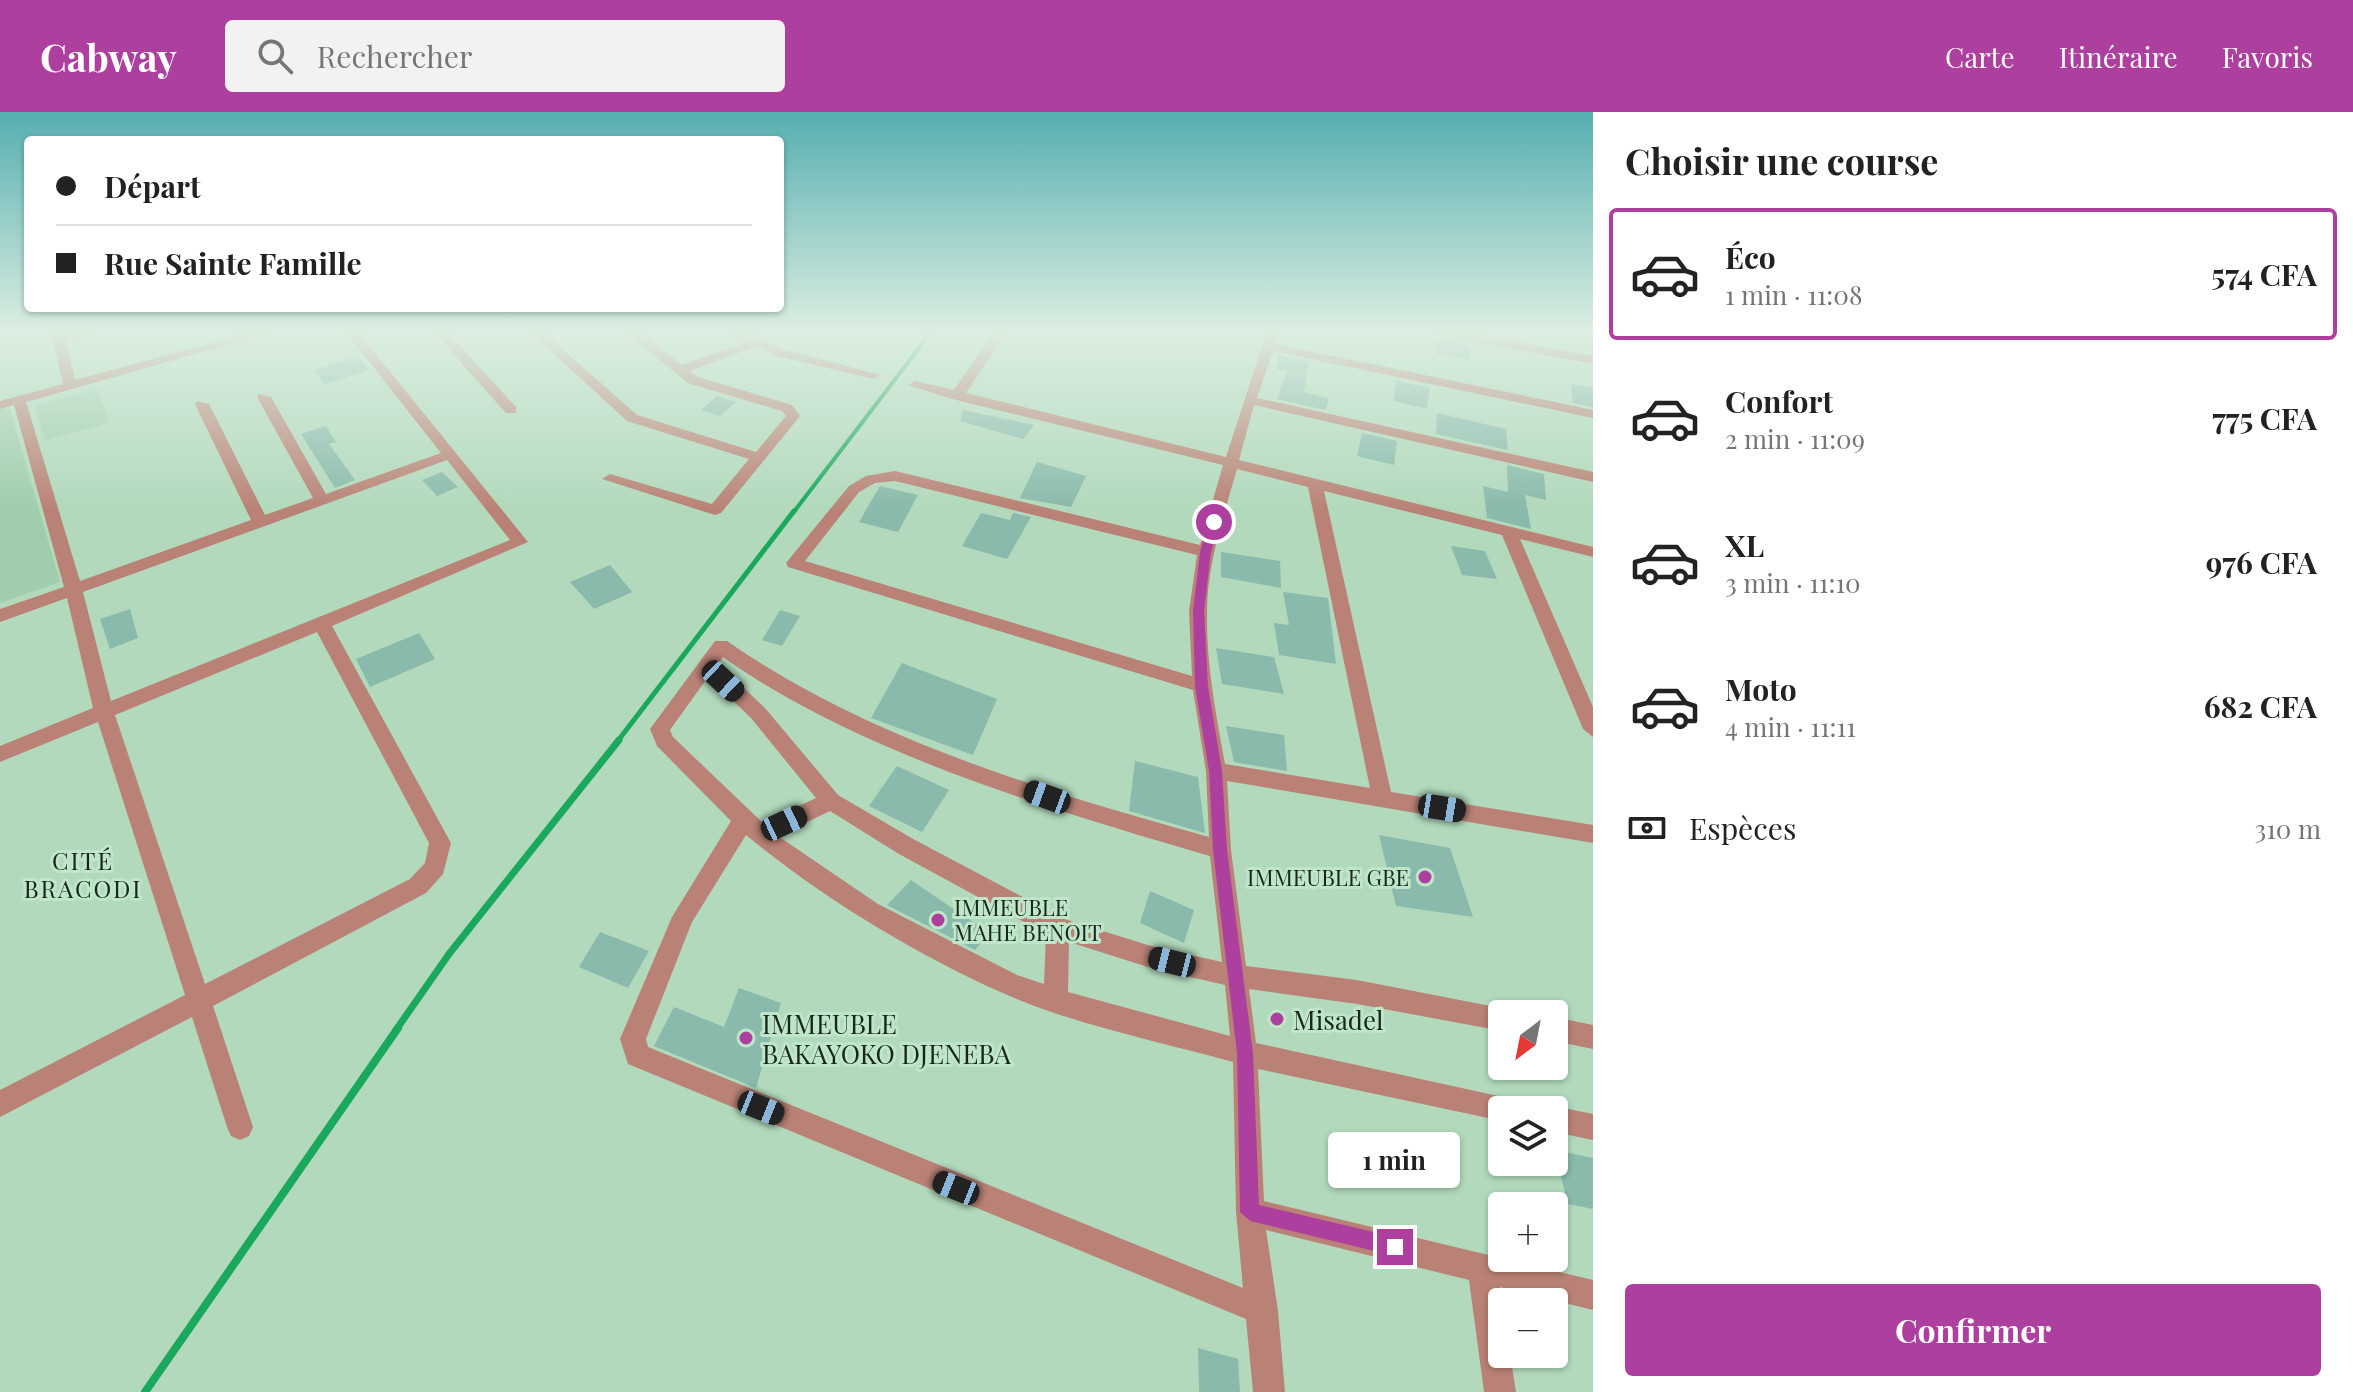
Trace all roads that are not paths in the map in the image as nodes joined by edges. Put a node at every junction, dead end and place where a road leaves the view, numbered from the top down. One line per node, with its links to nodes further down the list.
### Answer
1 (53, 391): 12 (street)
2 (400, 391): 18 (street)
3 (493, 391): 16 (street)
4 (602, 391): 19 (street)
5 (726, 391): 19 (street)
6 (937, 391): 10 (street)
7 (961, 391): 10 (street)
8 (1252, 391): 13 (street)
9 (1494, 391): 17 (street)
10 (957, 396): 20 (street)
11 (264, 397): 24 (street)
12 (19, 400): 15 (street); 29 (street)
13 (1249, 400): 20 (street); 21 (street)
14 (202, 404): 25 (street)
15 (0, 405)
16 (511, 410)
17 (1593, 414)
18 (451, 454): 24 (street); 31 (street)
19 (758, 457): 22 (street)
20 (1231, 463): 23 (street); 27 (street)
21 (1593, 477)
22 (610, 479)
23 (1315, 483): 26 (street); 38 (street)
24 (322, 500): 25 (street)
25 (261, 524): 29 (street)
26 (1509, 532): 28 (street); 35 (street)
27 (1206, 552): 33 (street); 33 (street)
28 (1593, 552)
29 (74, 590): 30 (street); 34 (street)
30 (0, 616)
31 (322, 624): 34 (street); 46 (street)
32 (706, 664): 39 (street); 40 (street); 42 (street)
33 (1202, 686): 37 (street)
34 (104, 712): 36 (street); 46 (street)
35 (1593, 729)
36 (0, 754)
37 (1216, 771): 38 (street); 42 (street)
38 (1382, 798): 41 (street)
39 (831, 801): 40 (street); 43 (street)
40 (752, 827): 45 (street); 59 (street)
41 (1593, 834)
42 (1220, 850): 44 (street)
43 (1058, 928): 44 (street); 45 (street)
44 (1236, 976): 47 (street); 50 (street)
45 (1056, 1000): 50 (street)
46 (198, 1002): 51 (street); 54 (street)
47 (1488, 1016)
48 (1568, 1032): 49 (street)
49 (1593, 1037)
50 (1245, 1053): 52 (street); 56 (street)
51 (0, 1104)
52 (1488, 1105)
53 (1568, 1122): 55 (street)
54 (240, 1127)
55 (1593, 1127)
56 (1250, 1212): 57 (street); 59 (street)
57 (1482, 1268): 58 (street); 61 (street)
58 (1593, 1295)
59 (1263, 1311): 60 (street)
60 (1269, 1392)
61 (1500, 1392)

